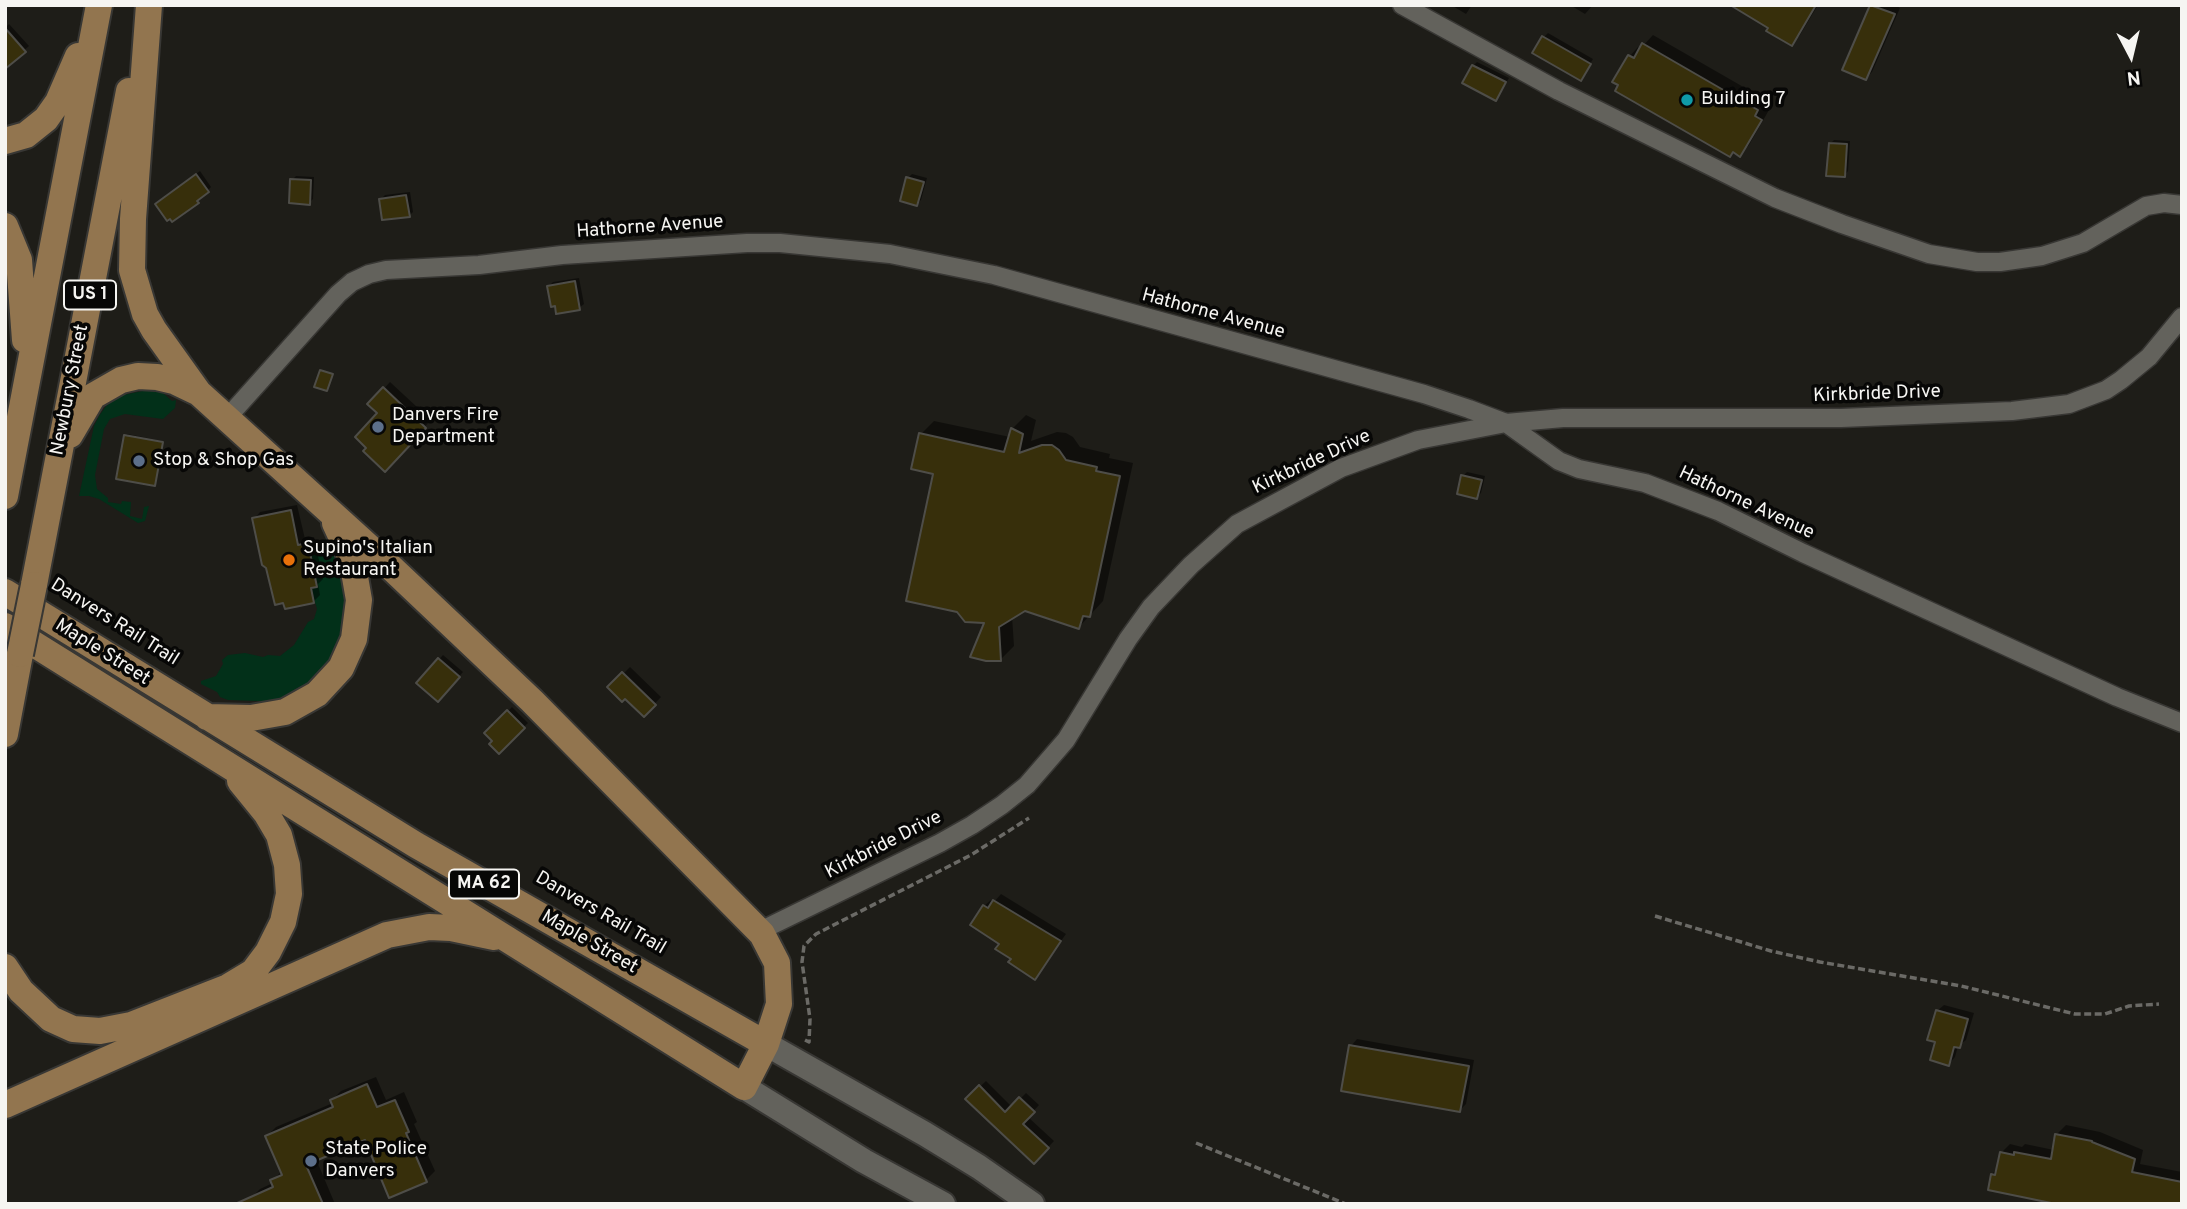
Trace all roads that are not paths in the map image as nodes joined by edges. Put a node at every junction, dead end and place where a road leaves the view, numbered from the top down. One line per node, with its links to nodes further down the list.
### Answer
1 (99, 5): 4 (main road); 8 (main road, US 1)
2 (147, 5): 9 (main road); 12 (main road, Newbury Street / US 1)
3 (1402, 5): 5 (street)
4 (5, 141)
5 (2182, 205)
6 (5, 226): 8 (main road)
7 (2182, 317): 11 (street, Kirkbride Drive)
8 (27, 387): 13 (main road, US 1)
9 (199, 393): 10 (main road); 12 (main road)
10 (227, 418): 11 (street, Hathorne Avenue); 14 (main road)
11 (1506, 423): 18 (street, Hathorne Avenue); 21 (street, Kirkbride Drive)
12 (55, 473): 19 (main road, Newbury Street / US 1, bridge)
13 (5, 496)
14 (322, 504): 17 (main road); 21 (main road)
15 (5, 592): 17 (main road, Maple Street / MA 62)
16 (5, 626): 20 (main road, Maple Street / MA 62)
17 (207, 718): 24 (main road, Maple Street / MA 62)
18 (2182, 723)
19 (5, 734)
20 (198, 746): 22 (main road, Maple Street / MA 62); 23 (main road)
21 (760, 931): 24 (main road)
22 (520, 946): 25 (main road, Maple Street / MA 62); 26 (main road)
23 (5, 967)
24 (770, 1034): 25 (main road); 28 (main road, Maple Street / MA 62)
25 (744, 1087): 27 (main road, Maple Street / MA 62)
26 (5, 1105)
27 (943, 1204)
28 (1032, 1204)

